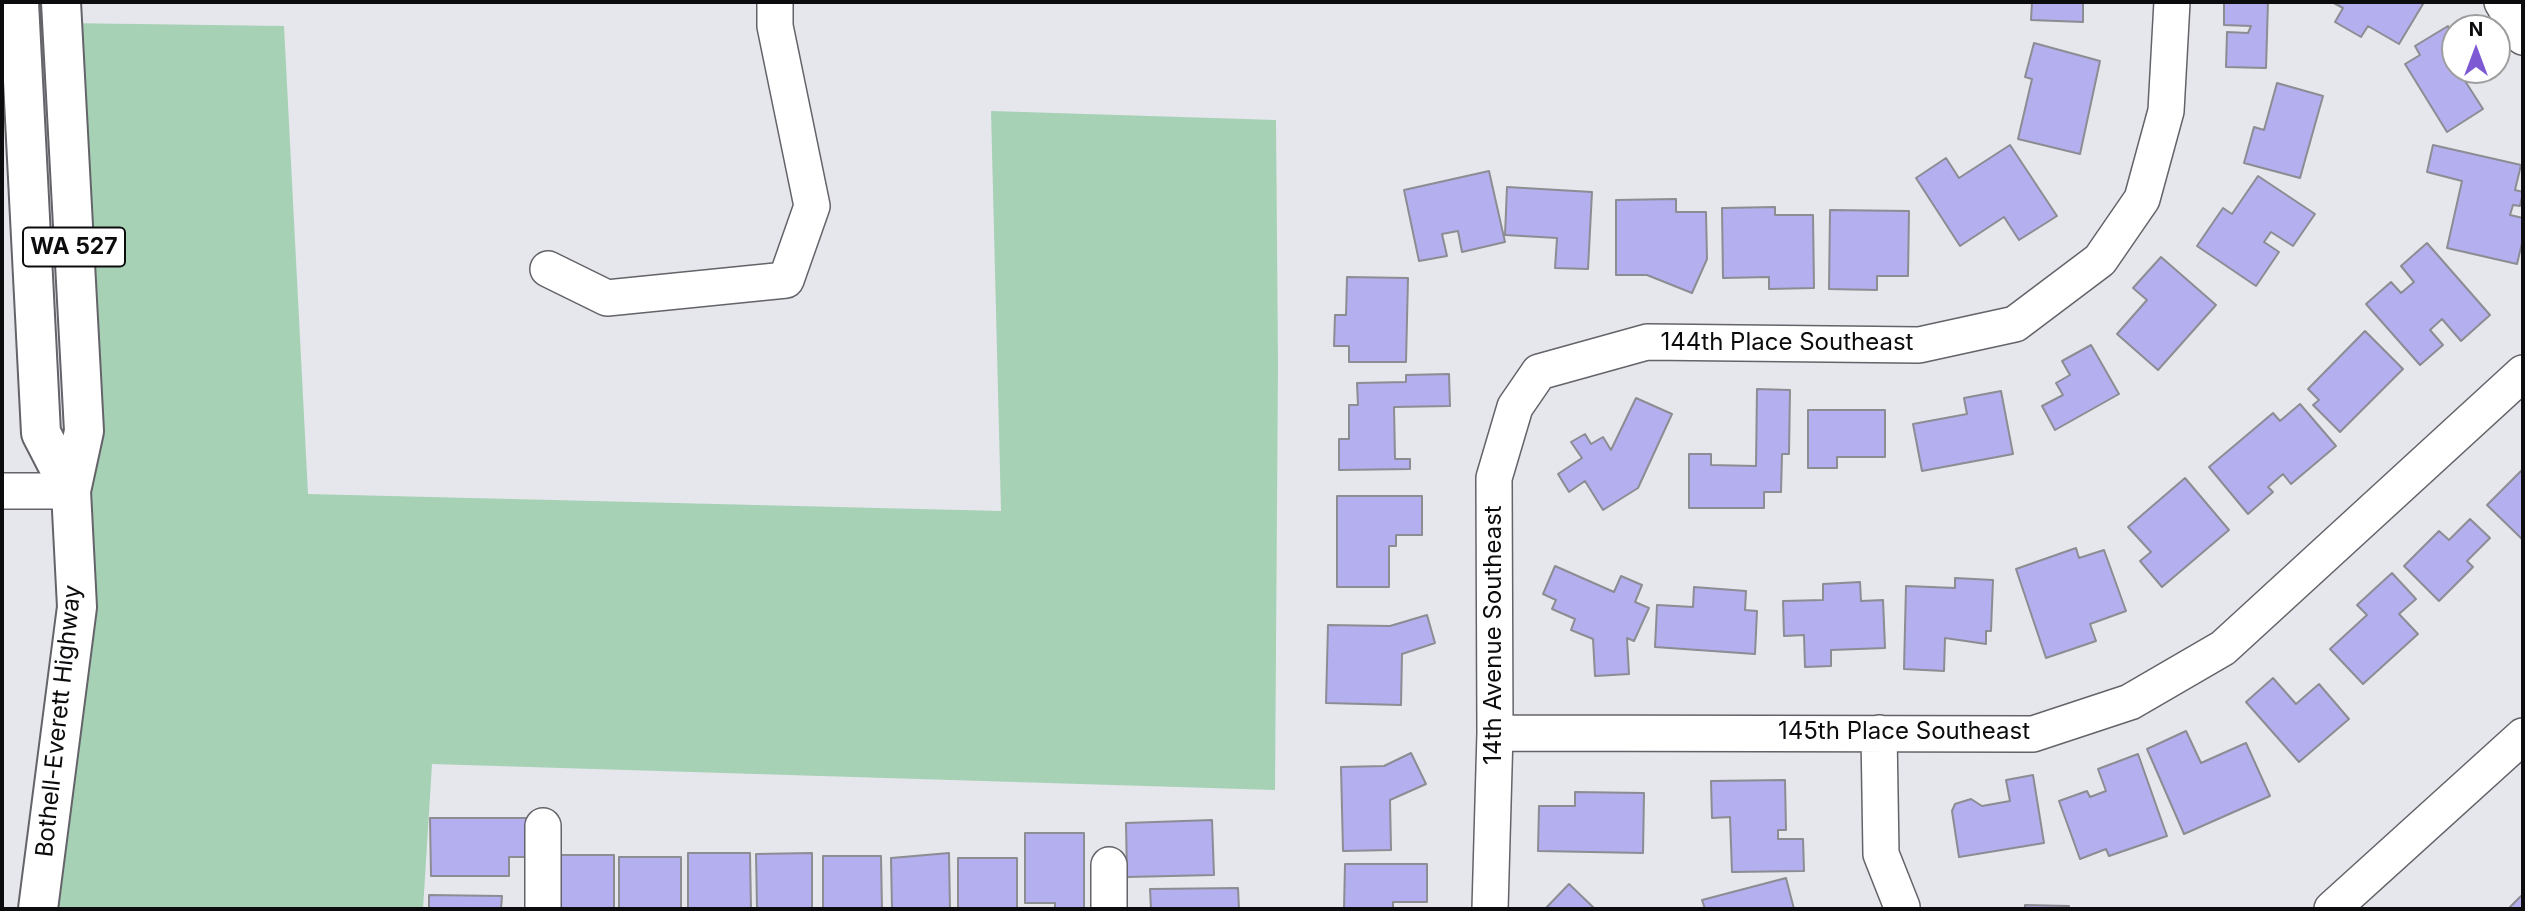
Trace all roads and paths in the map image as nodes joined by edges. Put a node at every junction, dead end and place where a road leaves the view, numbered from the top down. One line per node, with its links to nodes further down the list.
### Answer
1 (19, 2): 11 (main road, Bothell-Everett Highway / WA 527)
2 (61, 2): 11 (main road, Bothell-Everett Highway / WA 527)
3 (775, 2): 7 (street)
4 (2172, 2): 8 (street, 144th Place Southeast)
5 (2502, 2): 6 (street)
6 (2523, 37)
7 (548, 269)
8 (1539, 372): 12 (street, 14th Avenue Southeast)
9 (2523, 373): 13 (street, 145th Place Southeast)
10 (2, 491): 11 (street)
11 (71, 491): 19 (main road, Bothell-Everett Highway / WA 527)
12 (1495, 733): 13 (street, 145th Place Southeast); 22 (street, 14th Avenue Southeast)
13 (1879, 733): 17 (street)
14 (2523, 736): 18 (street)
15 (543, 826): 20 (street)
16 (1109, 865): 21 (street)
17 (1902, 907)
18 (2345, 907)
19 (38, 909)
20 (543, 909)
21 (1109, 909)
22 (1490, 909)

